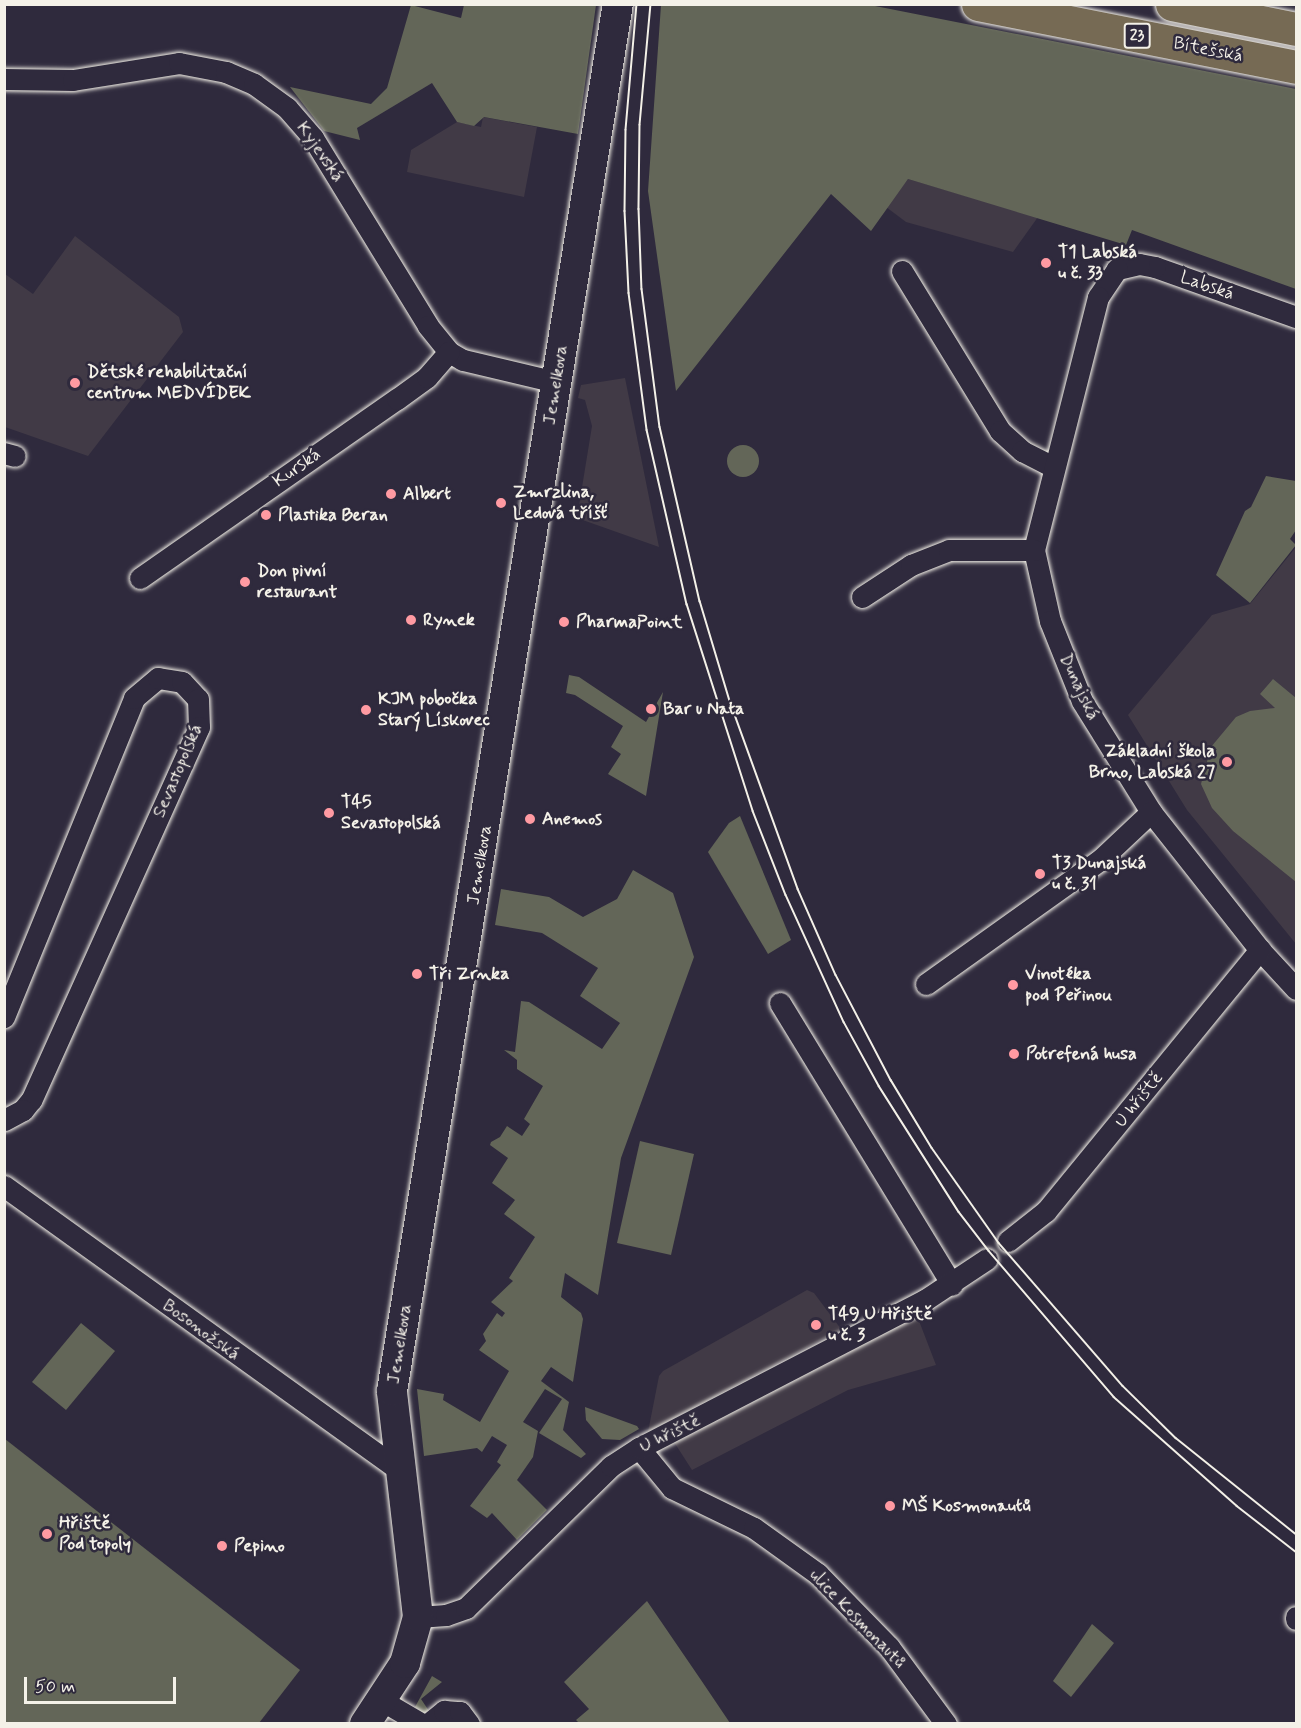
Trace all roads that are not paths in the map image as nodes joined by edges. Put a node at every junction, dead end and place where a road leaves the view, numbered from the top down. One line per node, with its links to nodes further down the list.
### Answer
1 (618, 4): 11 (street, Jemelkova)
2 (978, 4): 5 (highway, Bítešská / 23)
3 (1172, 4): 4 (highway, Bítešská)
4 (1292, 28)
5 (1296, 68)
6 (4, 79): 10 (street, Kyjevská)
7 (1117, 269): 9 (street, Labská); 12 (street, Dunajská)
8 (902, 271): 12 (street)
9 (1296, 317)
10 (449, 352): 11 (street, Kyjevská); 14 (street, Kurská)
11 (556, 382): 28 (street, Jemelkova)
12 (1053, 467): 13 (street, Dunajská)
13 (1034, 550): 15 (street); 16 (street, Dunajská)
14 (140, 578)
15 (862, 597)
16 (1151, 812): 17 (street, Dunajská); 18 (street)
17 (1260, 950): 19 (street, Dunajská); 24 (street, U hřiště)
18 (926, 984)
19 (1296, 989)
20 (780, 1003): 26 (street)
21 (4, 1017): 22 (street, Sevastopolská)
22 (4, 1120)
23 (4, 1186): 28 (street, Bosonožská)
24 (1008, 1241)
25 (987, 1258): 26 (street, U hřiště)
26 (952, 1285): 27 (street, U hřiště)
27 (639, 1448): 29 (street, U hřiště); 34 (street, ulice Kosmonautů)
28 (400, 1471): 29 (street, Jemelkova)
29 (418, 1617): 30 (street, Jemelkova)
30 (372, 1713): 31 (street)
31 (422, 1724)
32 (428, 1724): 33 (street)
33 (470, 1724)
34 (946, 1724)

